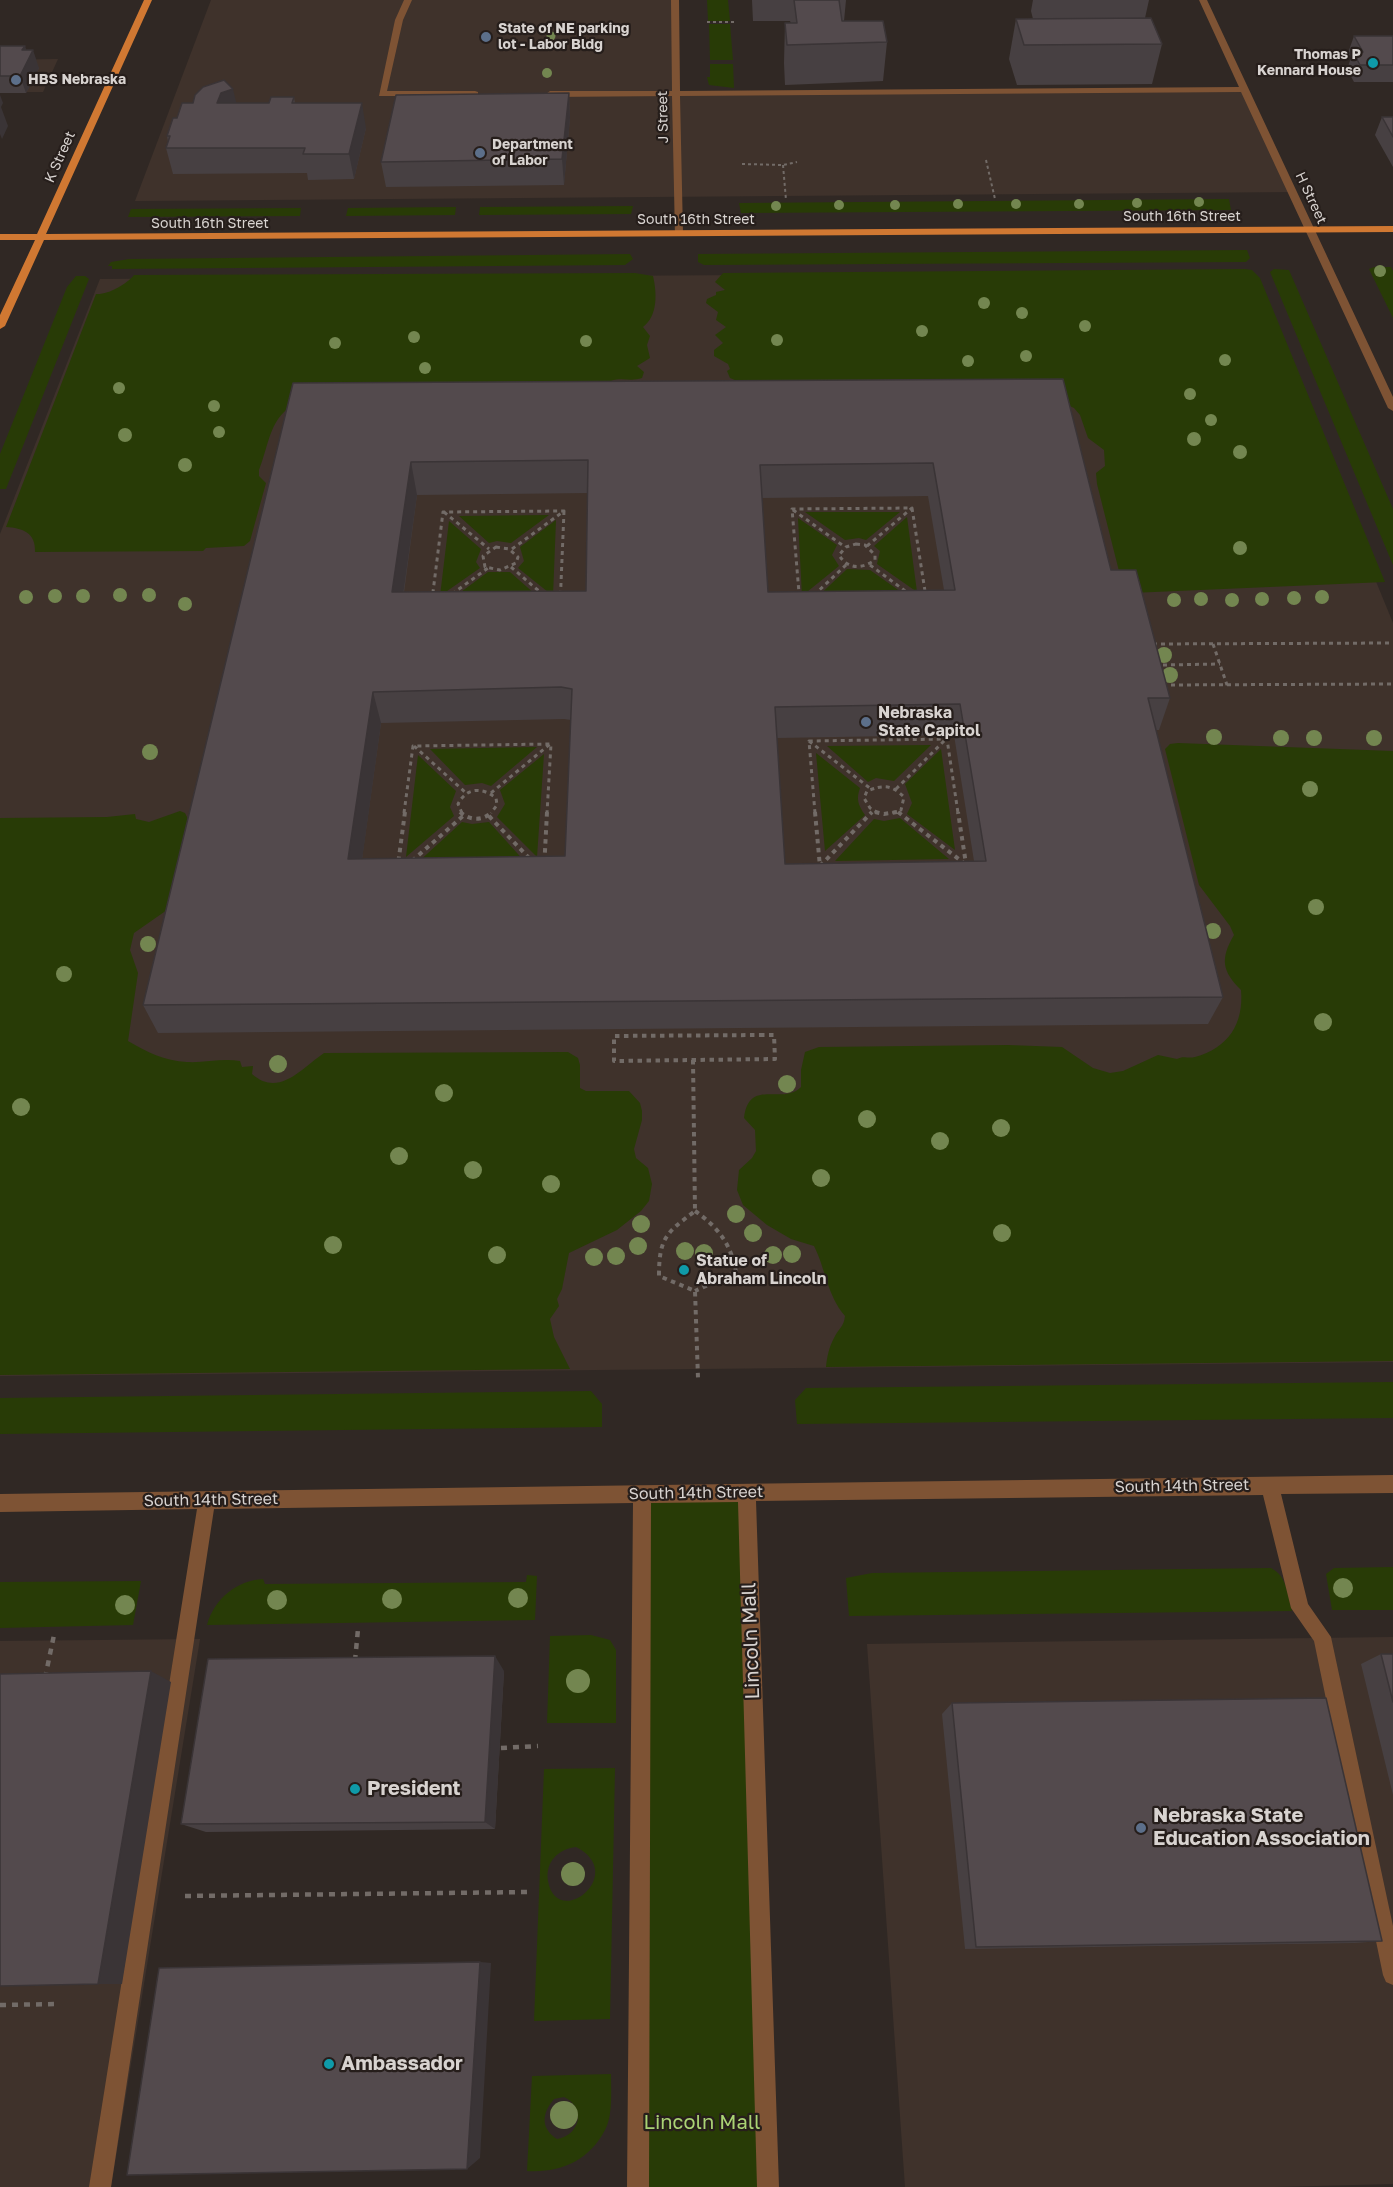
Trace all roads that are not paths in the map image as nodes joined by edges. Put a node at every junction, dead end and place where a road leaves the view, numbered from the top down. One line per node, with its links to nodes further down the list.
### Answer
1 (148, 0): 13 (main road, K Street)
2 (408, 0): 6 (street)
3 (675, 0): 8 (street, J Street)
4 (1203, 0): 5 (street, H Street)
5 (1246, 89): 8 (street); 9 (street, H Street)
6 (490, 94)
7 (538, 94): 8 (street)
8 (677, 94): 11 (street, J Street)
9 (1311, 229): 10 (main road, South 16th Street); 11 (main road, South 16th Street); 15 (street, H Street)
10 (1393, 229)
11 (678, 234): 13 (main road, South 16th Street)
12 (0, 237): 13 (main road, South 16th Street)
13 (39, 238): 14 (main road, K Street)
14 (0, 326)
15 (1393, 408)
16 (1393, 1484): 17 (street, South 14th Street)
17 (1270, 1485): 18 (street, South 14th Street); 22 (street)
18 (747, 1492): 19 (street, South 14th Street); 25 (street, Lincoln Mall)
19 (642, 1493): 20 (street, South 14th Street); 24 (street)
20 (207, 1500): 21 (street, South 14th Street); 23 (street)
21 (0, 1503)
22 (1393, 1975)
23 (100, 2187)
24 (638, 2187)
25 (768, 2187)

